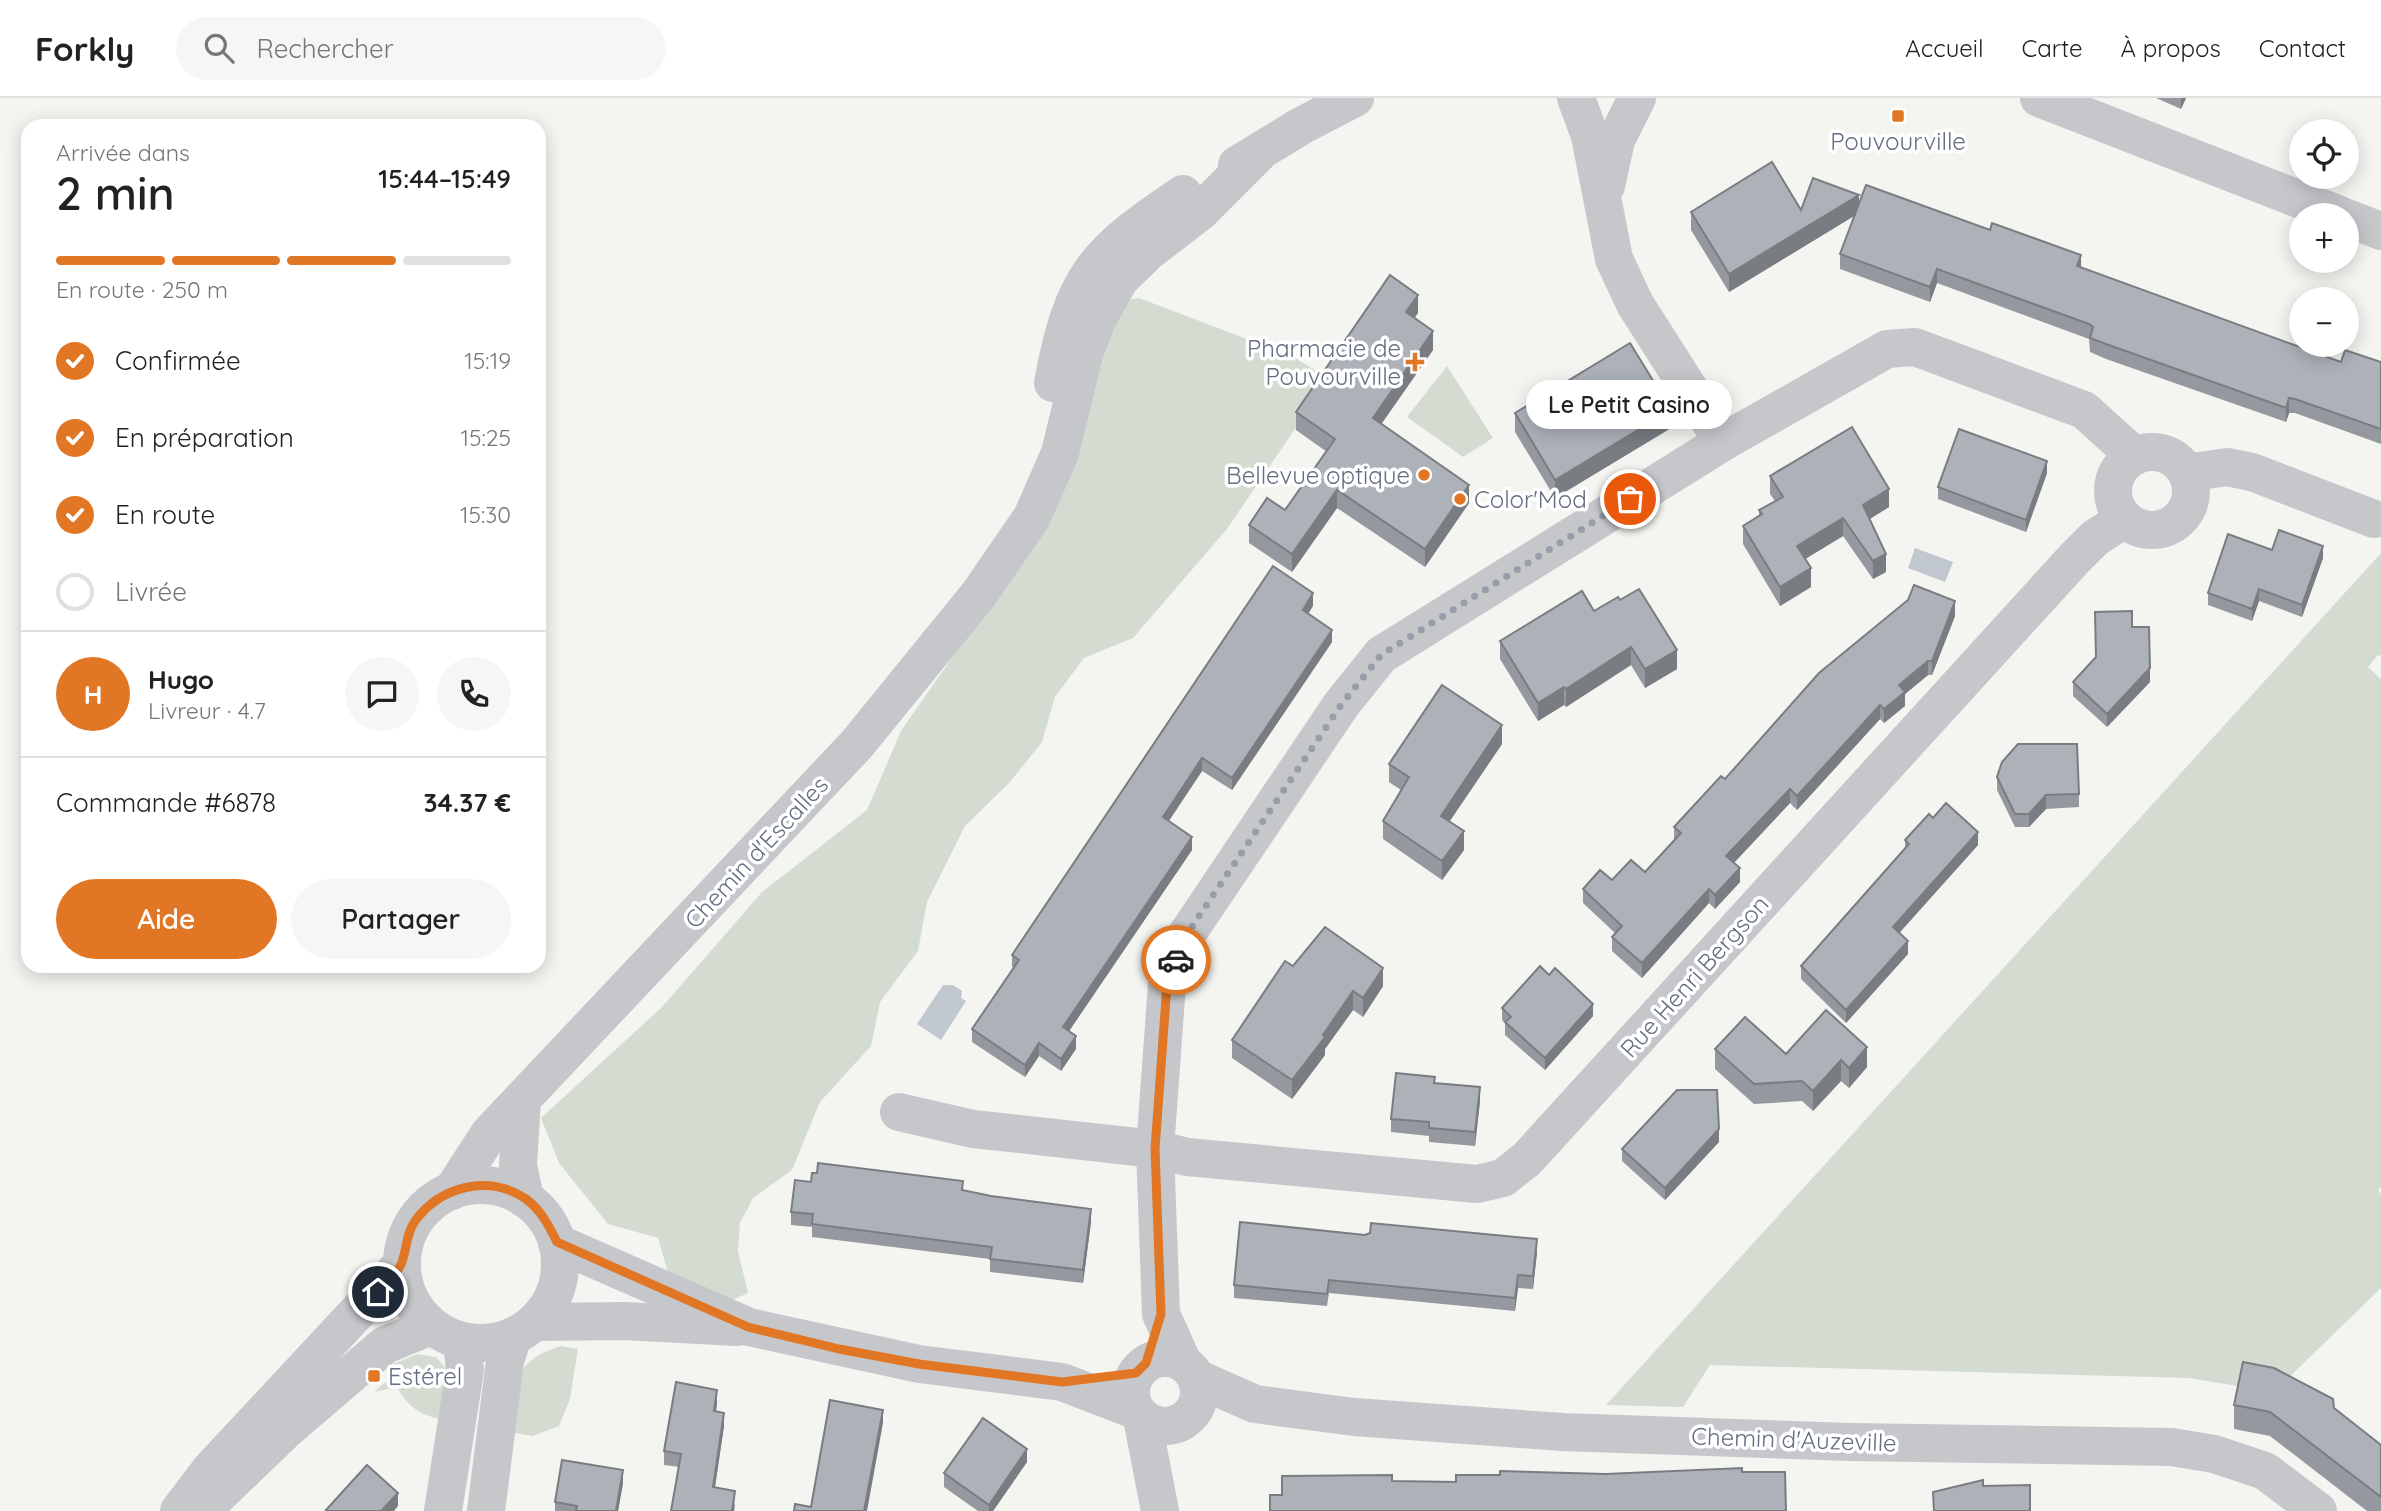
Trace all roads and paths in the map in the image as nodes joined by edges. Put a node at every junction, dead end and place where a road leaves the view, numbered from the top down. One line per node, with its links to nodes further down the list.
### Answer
1 (1356, 98): 14 (street, Chemin d'Escalles)
2 (1576, 98): 6 (street)
3 (1637, 98): 6 (street)
4 (2039, 98): 5 (street)
5 (2309, 203)
6 (1602, 206): 9 (street)
7 (2359, 223): 8 (street)
8 (2381, 231)
9 (1723, 442): 10 (street); 16 (street)
10 (2135, 456): 11 (street); 12 (street)
11 (2187, 473): 12 (street); 13 (street)
12 (2124, 519): 16 (street, Rue Henri Bergson)
13 (2374, 519)
14 (522, 1100): 17 (street, Chemin d'Escalles); 18 (street)
15 (900, 1112): 16 (street, Rue Henri Bergson)
16 (1155, 1149): 25 (street)
17 (452, 1191): 18 (street); 20 (street)
18 (525, 1199): 19 (street)
19 (557, 1242): 21 (street, Chemin d'Auzeville); 22 (street)
20 (402, 1264): 23 (street); 28 (street)
21 (748, 1327): 22 (street, Chemin d'Auzeville); 24 (street, Chemin d'Auzeville)
22 (524, 1329): 23 (street); 31 (street)
23 (446, 1334): 29 (street); 30 (street)
24 (1062, 1382): 25 (street, Chemin d'Auzeville); 26 (street, Chemin d'Auzeville)
25 (1172, 1385): 26 (street); 27 (street); 32 (street, Chemin d'Auzeville)
26 (1139, 1414): 27 (street)
27 (1158, 1498)
28 (179, 1511)
29 (200, 1511)
30 (443, 1511)
31 (486, 1511)
32 (2318, 1511)

